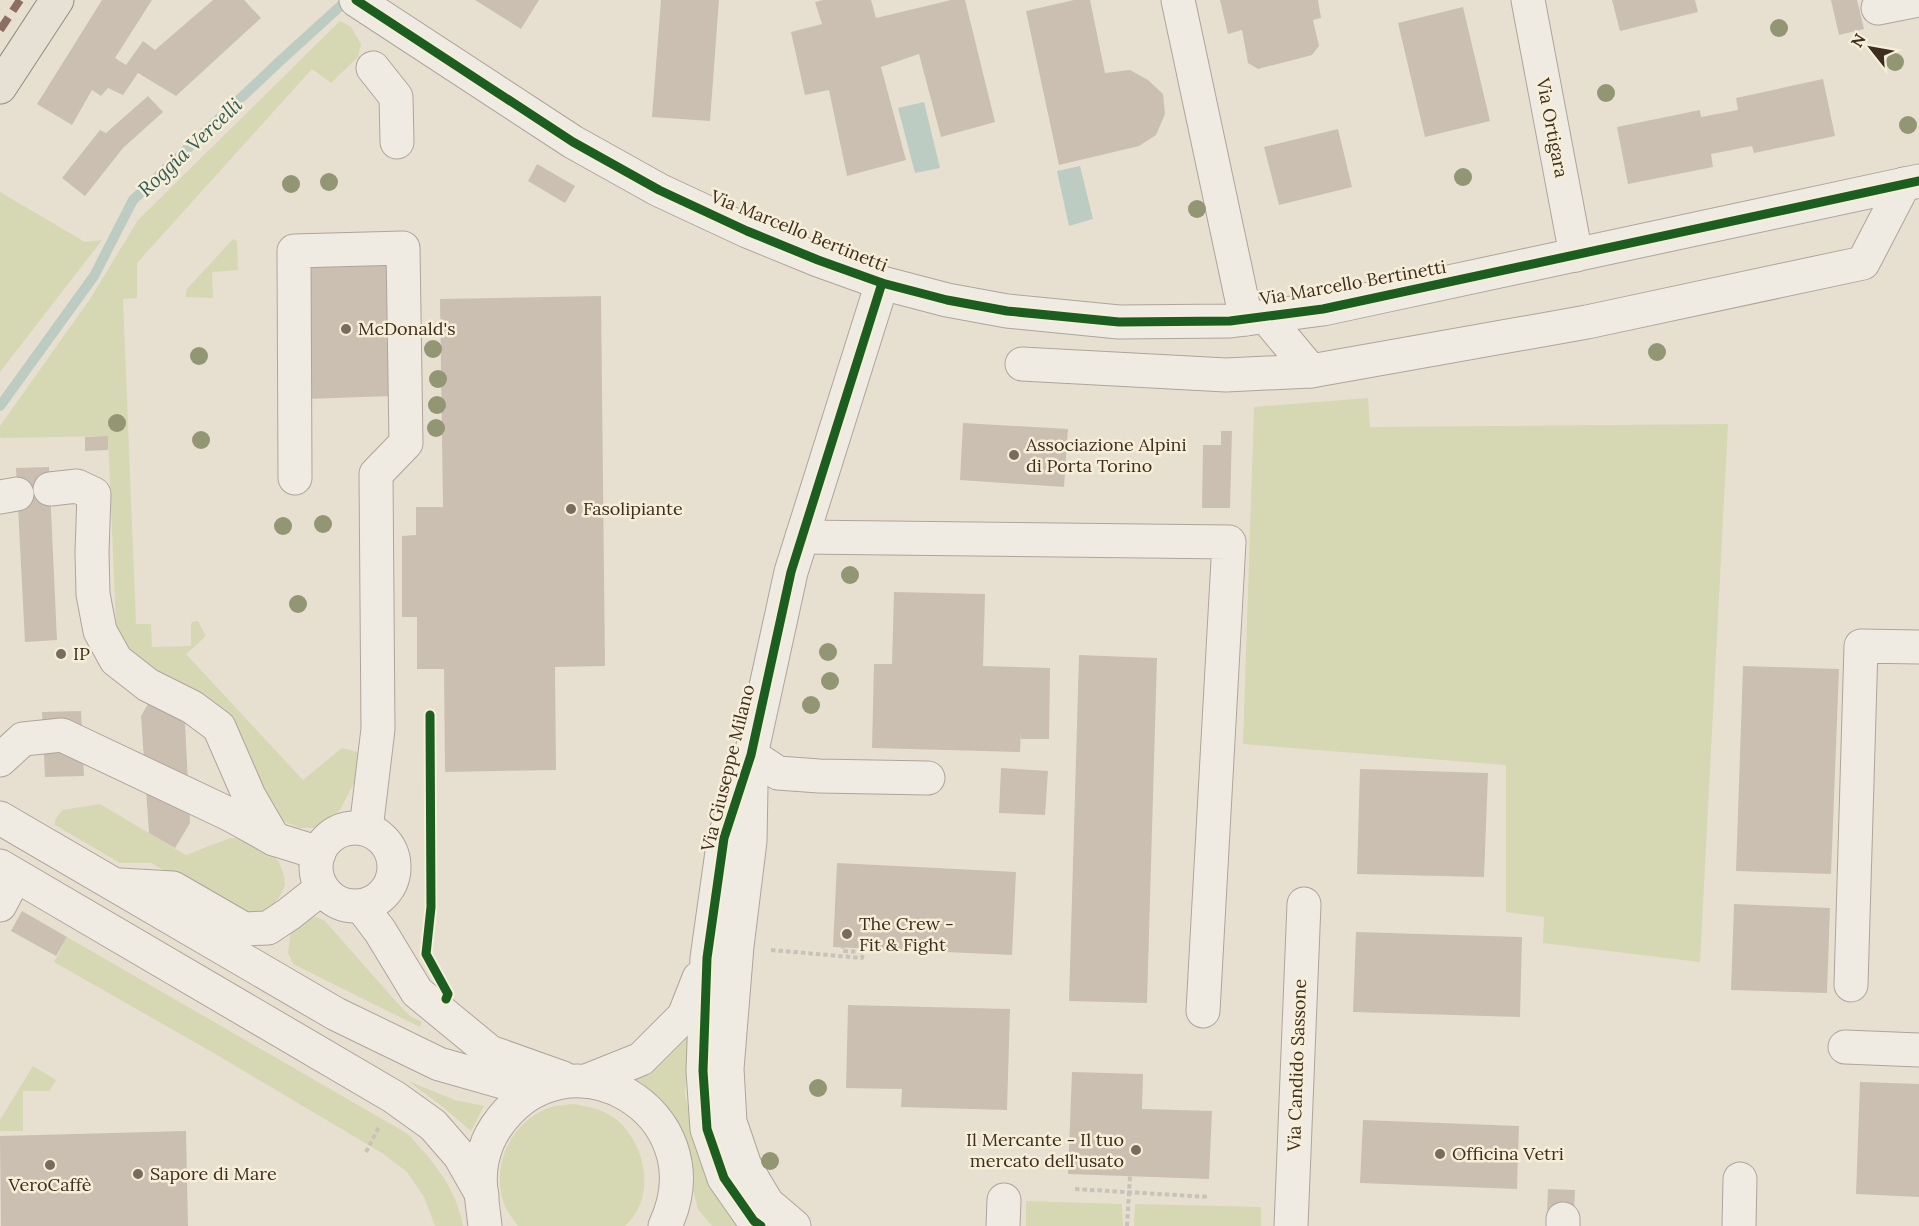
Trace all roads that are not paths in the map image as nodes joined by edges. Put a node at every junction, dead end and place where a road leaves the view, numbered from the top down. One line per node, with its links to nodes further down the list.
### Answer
1 (57, 0): 8 (main road)
2 (1178, 0): 13 (street)
3 (1528, 0): 11 (street, Via Ortigara)
4 (1919, 0): 6 (street)
5 (358, 1): 12 (street, Via Marcello Bertinetti)
6 (1878, 8)
7 (373, 68): 9 (street)
8 (0, 87)
9 (397, 142)
10 (1911, 183): 11 (street, Via Marcello Bertinetti); 17 (street)
11 (1575, 255): 13 (street, Via Marcello Bertinetti)
12 (882, 283): 14 (street, Via Marcello Bertinetti); 20 (street, Via Giuseppe Milano)
13 (1256, 318): 14 (street, Via Marcello Bertinetti); 17 (street)
14 (1145, 322): 16 (street)
15 (1022, 364): 16 (street)
16 (1143, 370): 17 (street)
17 (1311, 371)
18 (295, 478): 26 (street)
19 (50, 489): 27 (street)
20 (802, 537): 22 (street, Via Giuseppe Milano); 37 (street)
21 (1919, 647): 36 (street)
22 (751, 755): 24 (street); 35 (street, Via Giuseppe Milano); 50 (street, Via Giuseppe Milano)
23 (0, 760): 27 (street)
24 (928, 778)
25 (0, 818): 30 (street)
26 (366, 829): 28 (street); 34 (street)
27 (274, 839): 28 (street)
28 (319, 854): 31 (street)
29 (8, 871): 33 (street); 43 (street)
30 (113, 884): 31 (street); 41 (street)
31 (322, 888): 34 (street)
32 (1304, 904): 51 (street, Via Candido Sassone)
33 (0, 905)
34 (361, 906): 40 (street)
35 (707, 958): 40 (street); 49 (street, Via Giuseppe Milano)
36 (1851, 985)
37 (1203, 1011)
38 (1845, 1047): 39 (street)
39 (1919, 1050)
40 (578, 1081): 41 (street); 44 (street)
41 (534, 1091): 43 (street)
42 (1740, 1179): 52 (street)
43 (481, 1193): 45 (street); 46 (street)
44 (675, 1194): 47 (street); 48 (street)
45 (485, 1226)
46 (492, 1226)
47 (664, 1226)
48 (691, 1226)
49 (761, 1226)
50 (794, 1226)
51 (1291, 1226)
52 (1739, 1226)

